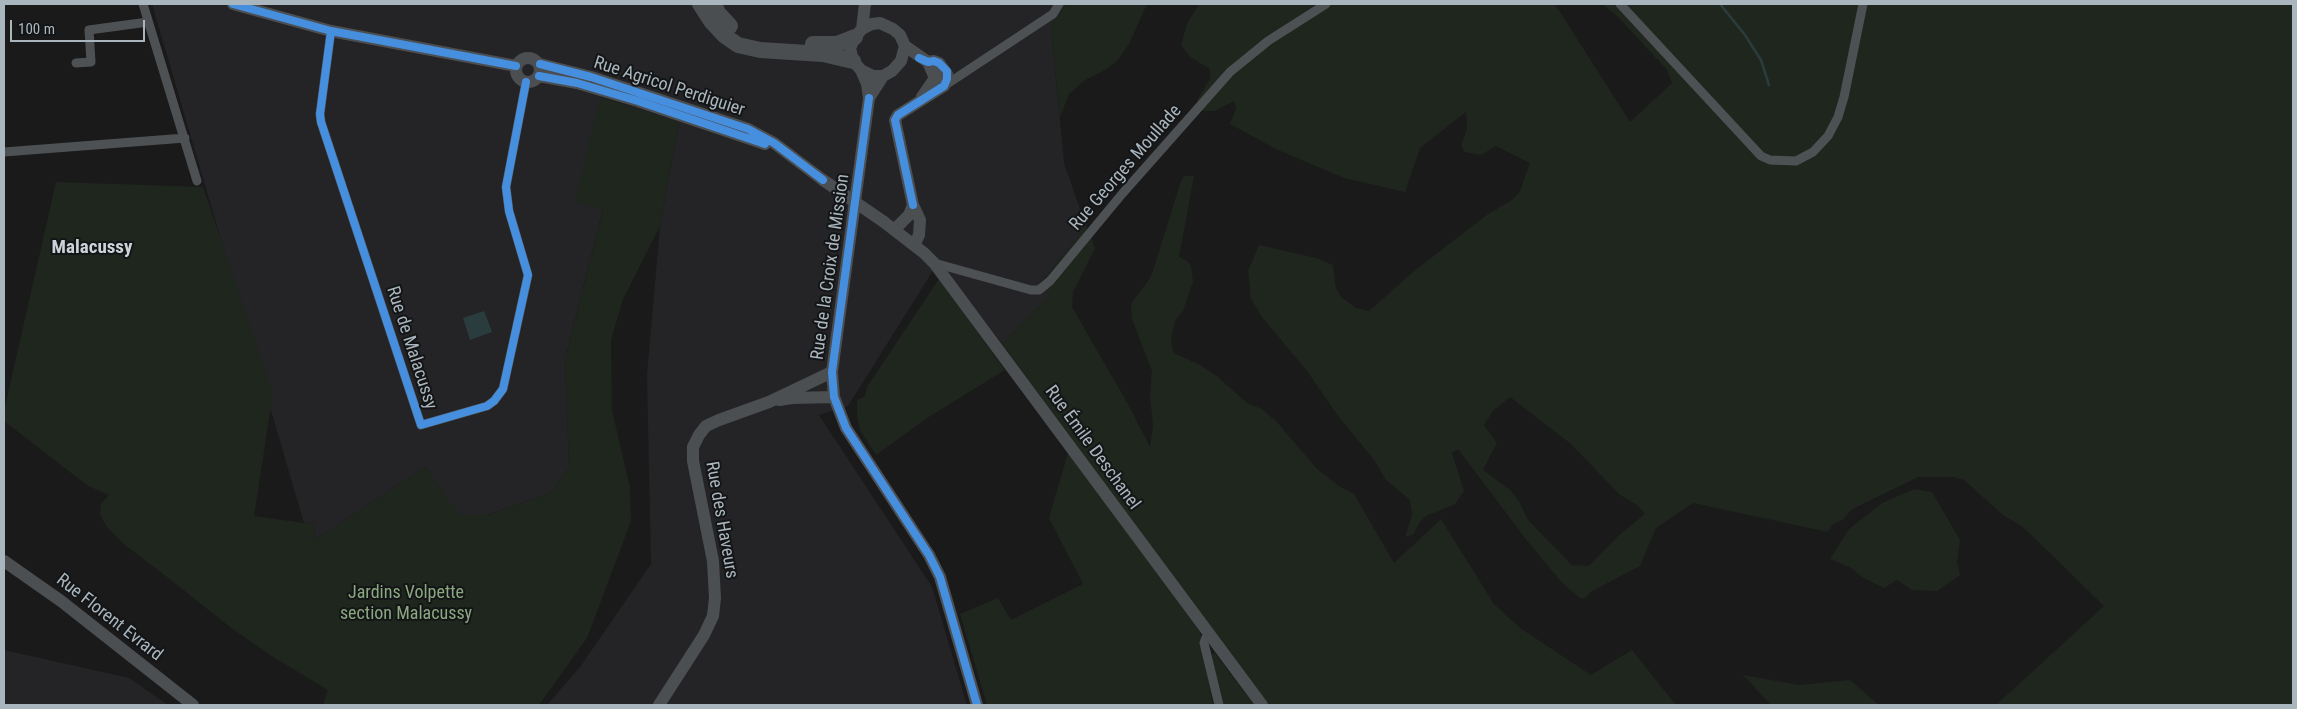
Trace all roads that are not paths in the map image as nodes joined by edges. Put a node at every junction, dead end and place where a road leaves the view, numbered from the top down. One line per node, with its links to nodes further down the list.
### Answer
1 (143, 4): 10 (street)
2 (233, 4): 12 (main road, Rue Agricol Perdiguier)
3 (700, 4): 19 (highway)
4 (714, 4): 13 (highway)
5 (1060, 4): 23 (street)
6 (1326, 4): 33 (street, Rue Georges Moullade)
7 (1620, 4): 8 (street)
8 (1863, 4)
9 (865, 5): 11 (main road); 13 (main road)
10 (148, 22): 17 (street); 26 (street)
11 (880, 23): 13 (main road); 14 (main road)
12 (330, 31): 18 (main road, Rue Agricol Perdiguier); 22 (street, Rue de Malacussy)
13 (858, 33): 19 (main road)
14 (904, 46): 15 (main road); 16 (main road)
15 (924, 60): 16 (main road); 23 (main road); 25 (main road)
16 (901, 62): 21 (main road)
17 (76, 63)
18 (516, 66): 20 (main road, Rue Agricol Perdiguier); 22 (main road)
19 (857, 66): 21 (main road); 24 (main road)
20 (539, 70): 22 (main road); 30 (main road, Rue Agricol Perdiguier, bridge)
21 (883, 76): 24 (main road)
22 (526, 82)
23 (944, 86): 25 (main road)
24 (869, 98): 34 (main road, Rue de la Croix de Mission)
25 (918, 102): 29 (main road)
26 (185, 138): 27 (street); 28 (street)
27 (4, 152)
28 (198, 181)
29 (913, 205): 31 (main road); 32 (main road)
30 (884, 222): 31 (main road, Rue Émile Deschanel)
31 (894, 230): 32 (main road, Rue Émile Deschanel)
32 (914, 245): 33 (main road, Rue Émile Deschanel)
33 (934, 263): 38 (main road, Rue Émile Deschanel)
34 (832, 372): 35 (main road, Rue de la Croix de Mission); 36 (main road, Rue des Haveurs)
35 (834, 397): 36 (main road, Rue des Haveurs); 41 (main road, Rue de la Croix de Mission)
36 (769, 402): 40 (main road, Rue des Haveurs)
37 (4, 561): 39 (main road, Rue Florent Evrard)
38 (1208, 632): 42 (street); 43 (main road, Rue Émile Deschanel)
39 (192, 705)
40 (659, 705)
41 (977, 705)
42 (1219, 705)
43 (1262, 705)

